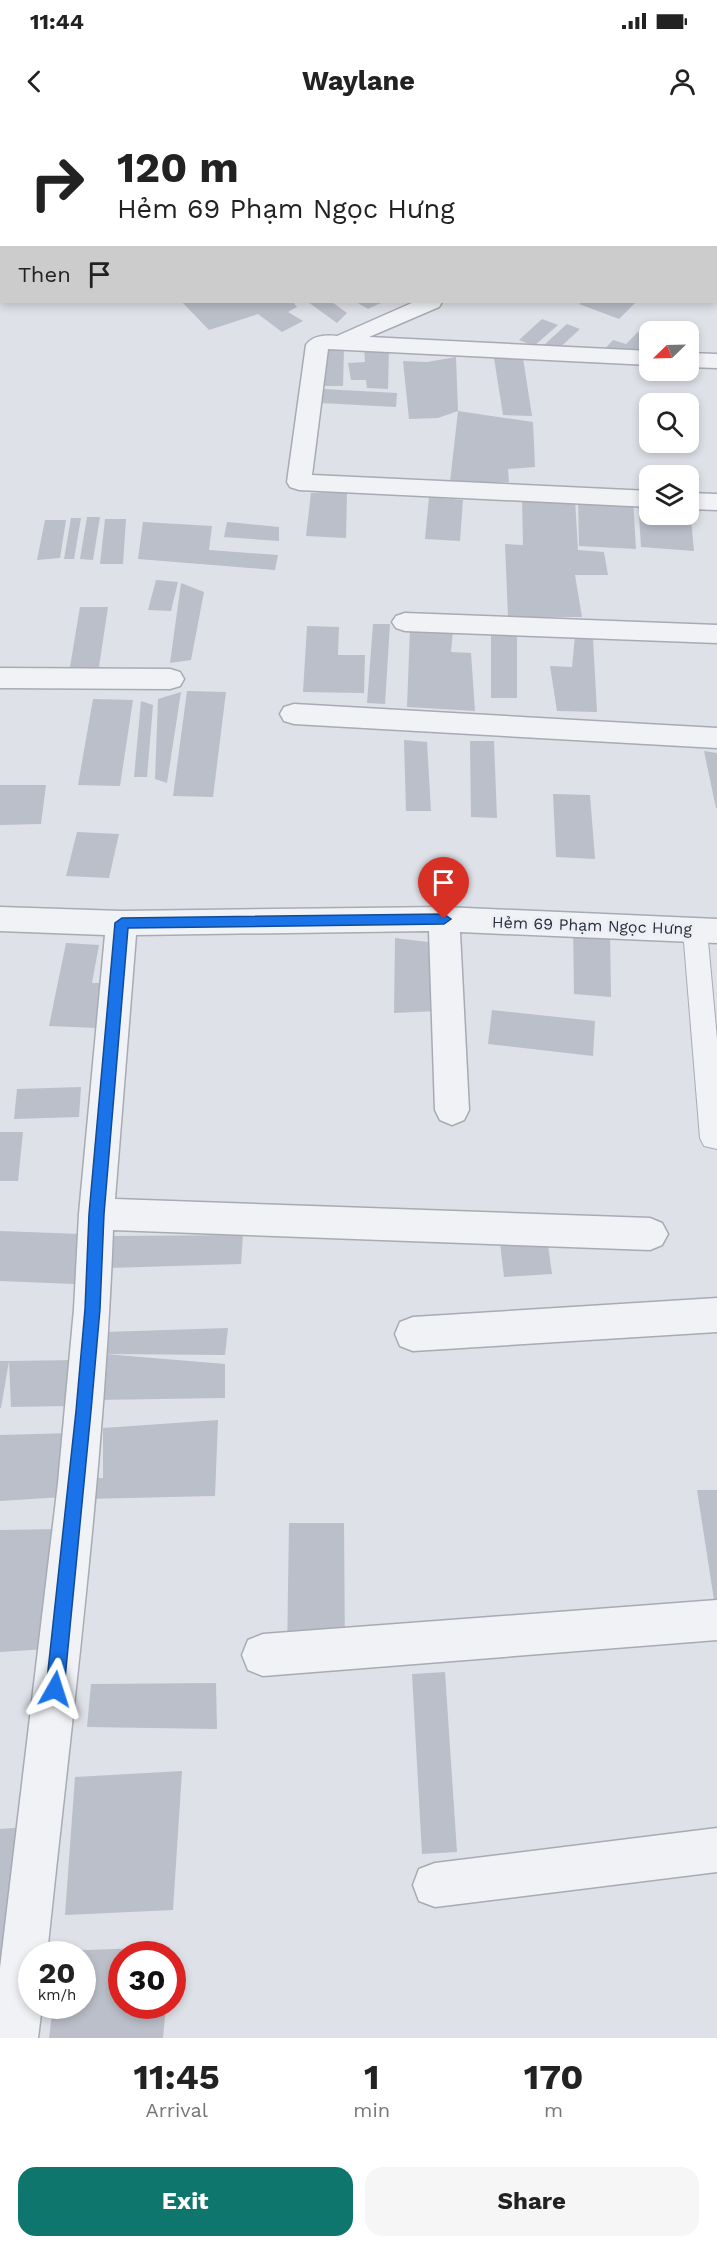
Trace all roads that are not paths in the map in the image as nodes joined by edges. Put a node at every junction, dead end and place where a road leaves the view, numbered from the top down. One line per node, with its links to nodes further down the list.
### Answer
1 (429, 303): 2 (street)
2 (341, 342): 3 (street); 6 (street)
3 (639, 357)
4 (699, 361): 5 (street)
5 (717, 362)
6 (639, 498)
7 (699, 501): 8 (street)
8 (717, 502)
9 (405, 622): 10 (street)
10 (717, 634)
11 (0, 678): 12 (street)
12 (170, 679)
13 (294, 714): 14 (street)
14 (717, 738)
15 (0, 919): 17 (street, Hẻm 69 Phạm Ngọc Hưng)
16 (444, 919): 17 (street, Hẻm 69 Phạm Ngọc Hưng); 18 (street, Hẻm 69 Phạm Ngọc Hưng); 19 (street)
17 (122, 923): 21 (street)
18 (706, 930): 20 (lane)
19 (452, 1110)
20 (717, 1138)
21 (96, 1214): 22 (street); 29 (street)
22 (650, 1234)
23 (717, 1315): 24 (street)
24 (413, 1334)
25 (717, 1620): 26 (street)
26 (263, 1655)
27 (717, 1850): 28 (street)
28 (435, 1885)
29 (15, 2038)

